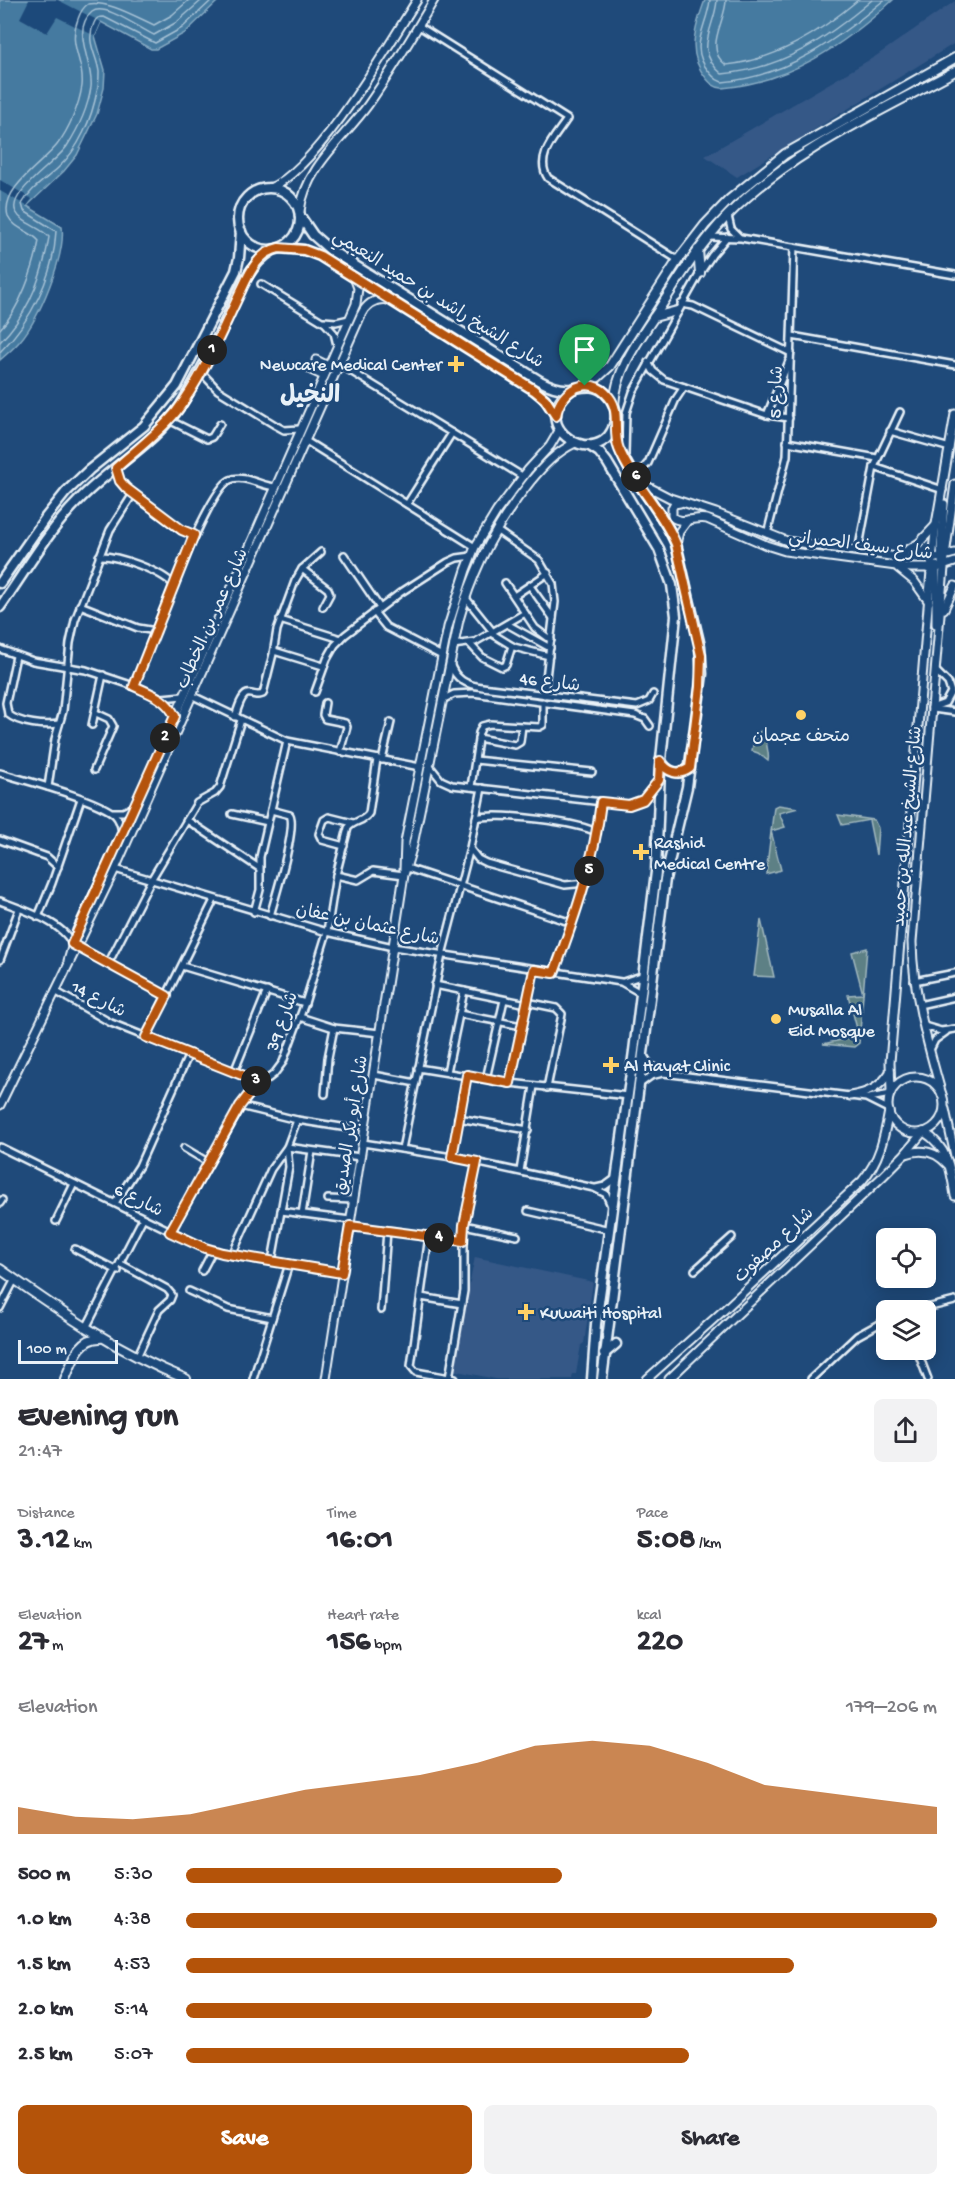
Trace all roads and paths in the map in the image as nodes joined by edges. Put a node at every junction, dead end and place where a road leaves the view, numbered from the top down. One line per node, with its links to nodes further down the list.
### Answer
1 (417, 0): 6 (street)
2 (434, 0): 3 (street)
3 (419, 26): 7 (street); 18 (street)
4 (955, 58): 18 (main road)
5 (955, 71): 10 (main road)
6 (344, 111): 7 (street); 8 (street)
7 (356, 120): 9 (street)
8 (270, 188): 9 (main road); 11 (main road)
9 (300, 214): 16 (main road); 41 (main road, شارع الشيخ راشد بن حميد النعيمي)
10 (728, 216): 12 (main road); 14 (street)
11 (241, 231): 16 (main road); 101 (main road)
12 (709, 237): 13 (street); 17 (main road)
13 (727, 237): 14 (street); 19 (street)
14 (741, 238): 15 (street)
15 (794, 247): 20 (street); 28 (street, شارع 5)
16 (276, 249): 21 (main road, شارع الشيخ راشد بن حميد النعيمي); 37 (main road)
17 (698, 250): 19 (main road); 25 (main road)
18 (678, 260): 39 (main road)
19 (700, 273): 24 (street)
20 (955, 275)
21 (354, 277): 23 (main road, شارع الشيخ راشد بن حميد النعيمي); 26 (street, شارع عمر بن الخطاب)
22 (261, 284): 27 (street)
23 (391, 301): 33 (street, شارع عمر بن الخطاب); 48 (main road, شارع الشيخ راشد بن حميد النعيمي)
24 (679, 308): 25 (main road); 30 (street); 32 (street)
25 (654, 317): 44 (main road)
26 (349, 319): 27 (street); 29 (street, شارع عمر بن الخطاب)
27 (322, 320): 29 (street)
28 (792, 336): 30 (street, شارع 5); 34 (street)
29 (337, 346): 35 (street, شارع عمر بن الخطاب)
30 (791, 354): 47 (street); 49 (street, شارع 5)
31 (316, 360): 35 (street)
32 (648, 362): 40 (street); 63 (street)
33 (339, 364): 43 (street, شارع عمر بن الخطاب); 56 (street)
34 (955, 365)
35 (328, 366): 38 (street, شارع عمر بن الخطاب)
36 (311, 370): 38 (street)
37 (200, 371): 50 (main road); 53 (street)
38 (324, 376): 42 (street, شارع عمر بن الخطاب)
39 (585, 386): 41 (main road); 44 (main road)
40 (684, 387): 47 (street); 67 (street)
41 (572, 389): 48 (main road)
42 (315, 396): 43 (street); 53 (street, شارع عمر بن الخطاب)
43 (324, 400): 57 (street, شارع عمر بن الخطاب)
44 (614, 405): 52 (main road)
45 (900, 412): 55 (street)
46 (955, 414): 61 (street)
47 (766, 415): 49 (street)
48 (556, 416): 54 (main road)
49 (789, 418): 58 (street, شارع 5)
50 (169, 420): 51 (street); 65 (main road)
51 (219, 424)
52 (615, 424): 60 (main road); 63 (main road)
53 (300, 429): 66 (street, شارع عمر بن الخطاب)
54 (560, 429): 59 (main road); 69 (street, شارع أبو بكر الصديق)
55 (890, 431): 61 (street); 62 (street)
56 (452, 433): 69 (street); 76 (street)
57 (306, 441): 68 (street, شارع عمر بن الخطاب); 76 (street)
58 (788, 442): 62 (street); 82 (street, شارع 5)
59 (575, 443): 60 (main road); 81 (street, شارع أبو بكر الصديق)
60 (588, 445): 169 (main road)
61 (950, 448): 73 (street)
62 (877, 458): 64 (street)
63 (625, 460): 67 (main road)
64 (874, 467): 73 (street); 87 (street)
65 (116, 468): 74 (street); 110 (main road)
66 (281, 472): 68 (street); 72 (street, شارع عمر بن الخطاب)
67 (633, 473): 70 (main road)
68 (290, 476): 145 (street, شارع عمر بن الخطاب)
69 (522, 476): 85 (street, شارع أبو بكر الصديق)
70 (639, 482): 75 (street, شارع سيف الحمراني); 84 (main road)
71 (955, 484): 78 (street)
72 (275, 487): 83 (street); 144 (street, شارع عمر بن الخطاب)
73 (943, 487): 79 (street, شارع الشيخ عبدالله بن حميد); 93 (street)
74 (133, 494): 83 (street); 90 (street)
75 (683, 503): 77 (street); 82 (street, شارع سيف الحمراني)
76 (407, 504): 85 (street)
77 (690, 519): 84 (street); 97 (street, شارع سيف الحمراني)
78 (950, 519): 80 (street); 93 (street)
79 (936, 524): 92 (street); 94 (street, شارع الشيخ عبدالله بن حميد)
80 (955, 528)
81 (496, 530): 100 (street); 107 (street, شارع أبو بكر الصديق)
82 (767, 534): 87 (street, شارع سيف الحمراني)
83 (194, 535): 103 (street)
84 (676, 544): 172 (main road)
85 (475, 547): 91 (street, شارع أبو بكر الصديق)
86 (321, 552): 98 (street)
87 (858, 552): 92 (street, شارع سيف الحمراني)
88 (955, 553): 93 (street, شارع سيف الحمراني)
89 (344, 555): 112 (street)
90 (99, 556): 103 (street); 109 (street)
91 (472, 556): 112 (street); 131 (street, شارع أبو بكر الصديق)
92 (897, 557): 94 (street, شارع سيف الحمراني)
93 (943, 557): 94 (street, شارع سيف الحمراني); 96 (street, شارع الشيخ عبدالله بن حميد)
94 (932, 559): 99 (street, شارع الشيخ عبدالله بن حميد)
95 (955, 562): 96 (street, شارع سيف الحمراني)
96 (945, 566): 99 (street, شارع سيف الحمراني); 115 (street, شارع الشيخ عبدالله بن حميد)
97 (896, 567): 99 (street, شارع سيف الحمراني); 108 (street)
98 (302, 569): 111 (street); 117 (street)
99 (934, 569): 108 (street, شارع الشيخ عبدالله بن حميد); 121 (street)
100 (548, 573): 104 (street); 116 (street)
101 (0, 583)
102 (505, 583): 106 (street)
103 (174, 585): 119 (street)
104 (530, 586): 106 (street); 116 (street)
105 (955, 586): 115 (street)
106 (514, 596): 114 (street)
107 (465, 597): 120 (street); 125 (street, شارع أبو بكر الصديق)
108 (930, 604): 157 (street, شارع الشيخ عبدالله بن حميد)
109 (80, 605): 119 (street); 134 (street)
110 (0, 607)
111 (323, 608)
112 (380, 608): 113 (street)
113 (374, 612): 122 (street); 131 (street)
114 (525, 613): 118 (street); 123 (street)
115 (941, 617): 121 (street, شارع الشيخ عبدالله بن حميد)
116 (554, 618): 123 (street)
117 (280, 620): 122 (street); 129 (street)
118 (507, 624): 120 (street); 127 (street)
119 (156, 631): 138 (street)
120 (492, 633): 124 (street); 126 (street)
121 (938, 637): 136 (street, شارع الشيخ عبدالله بن حميد)
122 (341, 639): 135 (street)
123 (551, 640): 127 (street)
124 (470, 644): 125 (street); 126 (street)
125 (453, 645): 133 (street, شارع أبو بكر الصديق)
126 (512, 646): 132 (street)
127 (550, 648): 132 (street)
128 (0, 649): 130 (street)
129 (274, 651): 135 (street); 156 (street)
130 (16, 656): 134 (street); 160 (street)
131 (442, 656): 171 (street, شارع أبو بكر الصديق)
132 (549, 656): 143 (street)
133 (450, 663): 139 (street, شارع 46); 147 (street, شارع أبو بكر الصديق)
134 (67, 666): 137 (street); 160 (street)
135 (323, 666): 140 (street)
136 (935, 670): 151 (street, شارع الشيخ عبدالله بن حميد); 151 (street)
137 (103, 675): 138 (street); 153 (street)
138 (134, 686): 146 (street)
139 (482, 687): 141 (street); 143 (street, شارع 46)
140 (315, 692)
141 (481, 694): 147 (street, شارع 46); 148 (street, شارع 46)
142 (653, 694): 150 (street, شارع 46)
143 (544, 695): 150 (street, شارع 46)
144 (183, 696): 146 (street); 155 (street, شارع عمر بن الخطاب)
145 (193, 696): 156 (street); 177 (street, شارع عمر بن الخطاب)
146 (160, 698): 155 (street)
147 (442, 700): 170 (street, شارع أبو بكر الصديق)
148 (543, 702): 154 (street, شارع 46); 162 (street)
149 (325, 703): 166 (street)
150 (621, 705): 154 (street)
151 (931, 708): 152 (street); 158 (street, شارع الشيخ عبدالله بن حميد)
152 (955, 712)
153 (96, 713): 161 (street); 173 (street)
154 (620, 713): 163 (street, شارع 46)
155 (175, 716): 177 (street, شارع عمر بن الخطاب)
156 (238, 718): 165 (street); 190 (street)
157 (920, 720): 158 (street); 201 (street, شارع الشيخ عبدالله بن حميد)
158 (930, 721): 203 (street, شارع الشيخ عبدالله بن حميد)
159 (390, 722): 167 (street, شارع 39)
160 (59, 724): 179 (street)
161 (92, 724)
162 (522, 726): 164 (street); 164 (street)
163 (650, 726)
164 (478, 738): 168 (street)
165 (287, 741): 166 (street); 186 (street)
166 (340, 752): 167 (street)
167 (380, 760): 171 (street); 192 (street, شارع 39)
168 (475, 760): 174 (street); 180 (street)
169 (660, 761): 172 (main road); 176 (main road)
170 (429, 764): 180 (street); 181 (street, شارع أبو بكر الصديق)
171 (420, 767): 178 (street, شارع أبو بكر الصديق)
172 (690, 768): 253 (main road)
173 (94, 770)
174 (592, 772)
175 (0, 773): 179 (street)
176 (659, 780): 184 (street); 228 (main road)
177 (149, 784): 185 (street, شارع عمر بن الخطاب); 200 (street, شارع عمر بن الخطاب)
178 (416, 786): 181 (street); 202 (street, شارع أبو بكر الصديق)
179 (48, 787): 183 (street)
180 (471, 787): 182 (street)
181 (424, 788): 202 (street, شارع أبو بكر الصديق)
182 (482, 788): 184 (street); 189 (street)
183 (81, 799): 187 (street); 198 (street)
184 (601, 802): 194 (street)
185 (134, 807): 187 (street); 193 (street, شارع عمر بن الخطاب)
186 (271, 810): 191 (street); 213 (street)
187 (111, 812): 193 (street)
188 (232, 814): 191 (street)
189 (476, 818): 194 (street); 197 (street)
190 (186, 820): 199 (street); 205 (street)
191 (268, 822): 199 (street)
192 (353, 823): 196 (street, شارع 39); 196 (street)
193 (122, 832): 210 (street, شارع عمر بن الخطاب)
194 (597, 833): 206 (street)
195 (0, 840): 198 (street)
196 (344, 846): 204 (street, شارع 39)
197 (470, 848): 206 (street); 207 (street)
198 (58, 867): 214 (street)
199 (259, 868): 212 (street)
200 (115, 869): 205 (street, شارع عثمان بن عفان); 210 (street, شارع عمر بن الخطاب)
201 (907, 870): 203 (street); 257 (street, شارع الشيخ عبدالله بن حميد)
202 (406, 871): 204 (street); 207 (street); 220 (street, شارع أبو بكر الصديق)
203 (918, 872): 229 (street, شارع الشيخ عبدالله بن حميد)
204 (336, 875): 218 (street, شارع 39)
205 (151, 880): 208 (street, شارع عثمان بن عفان); 223 (street)
206 (586, 883): 215 (street)
207 (460, 885): 215 (street); 221 (street)
208 (214, 900): 212 (street, شارع عثمان بن عفان); 224 (street)
209 (0, 901): 211 (street)
210 (92, 908): 217 (street, شارع عمر بن الخطاب); 219 (street, شارع عمر بن الخطاب)
211 (18, 909): 214 (street); 222 (street)
212 (254, 912): 213 (street, شارع عثمان بن عفان)
213 (270, 916): 218 (street, شارع عثمان بن عفان)
214 (38, 917): 216 (street)
215 (572, 924): 226 (street)
216 (62, 930): 217 (street); 219 (street)
217 (77, 930): 219 (street, شارع عمر بن الخطاب)
218 (327, 932): 220 (street, شارع عثمان بن عفان); 239 (street, شارع 39)
219 (74, 946): 223 (street); 232 (street, شارع عمر بن الخطاب)
220 (393, 947): 221 (street, شارع عثمان بن عفان); 249 (street, شارع أبو بكر الصديق)
221 (441, 955): 225 (street, شارع عثمان بن عفان); 231 (street)
222 (0, 960)
223 (108, 964): 236 (street)
224 (182, 966): 233 (street); 236 (street)
225 (534, 970): 226 (street, شارع عثمان بن عفان); 240 (street)
226 (554, 973): 230 (street, شارع عثمان بن عفان)
227 (955, 973): 229 (street)
228 (644, 975): 230 (street, شارع عثمان بن عفان); 235 (main road)
229 (914, 981): 241 (street, شارع الشيخ عبدالله بن حميد)
230 (621, 982): 235 (street, شارع عثمان بن عفان)
231 (435, 985): 234 (street); 254 (street)
232 (55, 991): 250 (street, شارع 14); 275 (street, شارع عمر بن الخطاب)
233 (267, 992): 239 (street); 255 (street)
234 (464, 992): 238 (street); 242 (street)
235 (642, 994): 271 (main road)
236 (167, 996): 250 (street)
237 (955, 997): 241 (street)
238 (504, 1000): 240 (street); 244 (street)
239 (305, 1003): 243 (street, شارع 39)
240 (527, 1003): 245 (street); 267 (street)
241 (919, 1005): 246 (street, شارع الشيخ عبدالله بن حميد)
242 (459, 1014): 244 (street); 256 (street)
243 (300, 1017): 247 (street); 262 (street, شارع 39)
244 (499, 1022): 245 (street); 261 (street)
245 (522, 1026): 264 (street)
246 (924, 1026): 248 (street); 251 (street, شارع الشيخ عبدالله بن حميد)
247 (334, 1028): 249 (street); 269 (street)
248 (953, 1031): 251 (street)
249 (380, 1033): 259 (street, شارع أبو بكر الصديق)
250 (146, 1037): 252 (street, شارع 14)
251 (930, 1050): 270 (street, شارع الشيخ عبدالله بن حميد)
252 (189, 1054): 255 (street, شارع 14); 303 (street)
253 (644, 1056): 258 (street); 265 (main road)
254 (418, 1068): 256 (street); 263 (street)
255 (234, 1072): 262 (street, شارع 14)
256 (447, 1072): 260 (street)
257 (890, 1072): 268 (street, شارع الشيخ عبدالله بن حميد); 272 (street)
258 (663, 1073): 265 (street); 272 (street)
259 (374, 1075): 263 (street); 283 (street, شارع أبو بكر الصديق)
260 (467, 1075): 261 (street); 278 (street)
261 (486, 1079): 264 (street)
262 (262, 1083): 276 (street, شارع 39)
263 (416, 1083): 287 (street)
264 (510, 1083): 266 (street)
265 (640, 1084): 345 (main road)
266 (534, 1086): 267 (street); 281 (street)
267 (547, 1088): 271 (street)
268 (891, 1093): 270 (street); 273 (street); 277 (street)
269 (324, 1094)
270 (942, 1095): 274 (street)
271 (628, 1096): 297 (main road)
272 (850, 1096): 273 (street)
273 (866, 1098): 277 (street)
274 (944, 1104): 282 (street); 290 (street)
275 (0, 1105)
276 (240, 1106): 279 (street); 293 (street, شارع 39)
277 (888, 1110): 282 (street); 338 (street, شارع مصفوت)
278 (458, 1118): 281 (street); 292 (street)
279 (297, 1120): 280 (street); 285 (street)
280 (354, 1129)
281 (528, 1130): 296 (street)
282 (923, 1132): 289 (street, شارع مصفوت); 295 (street)
283 (363, 1143): 287 (street); 291 (street, شارع أبو بكر الصديق)
284 (0, 1146): 298 (street, شارع 6)
285 (287, 1147): 288 (street); 304 (street); 321 (street)
286 (184, 1148): 293 (street)
287 (402, 1149): 292 (street)
288 (312, 1151): 291 (street); 307 (street)
289 (904, 1155): 295 (street); 342 (street, شارع مصفوت)
290 (955, 1156)
291 (360, 1157): 302 (street, شارع أبو بكر الصديق)
292 (452, 1157): 294 (street)
293 (209, 1162): 314 (street, شارع 39)
294 (477, 1162): 296 (street); 311 (street)
295 (951, 1168): 300 (street)
296 (520, 1171): 299 (street)
297 (618, 1176): 299 (street); 306 (main road)
298 (74, 1184): 303 (street, شارع 6); 309 (street)
299 (594, 1188): 306 (street)
300 (955, 1196)
301 (328, 1199): 302 (street)
302 (354, 1200): 310 (street, شارع أبو بكر الصديق)
303 (115, 1203): 308 (street, شارع 6)
304 (281, 1211): 307 (street); 322 (street)
305 (528, 1211): 312 (street)
306 (612, 1211): 312 (main road)
307 (302, 1214): 310 (street)
308 (143, 1218): 314 (street, شارع 6); 323 (street)
309 (56, 1221)
310 (350, 1222): 313 (street); 329 (street, شارع أبو بكر الصديق)
311 (464, 1225): 316 (street); 318 (street)
312 (610, 1230): 346 (main road)
313 (387, 1231): 315 (street); 337 (street)
314 (170, 1232): 320 (street, شارع 6)
315 (429, 1236): 318 (street); 332 (street)
316 (517, 1236)
317 (732, 1236): 326 (street)
318 (463, 1241): 334 (street)
319 (75, 1249): 327 (street)
320 (213, 1250): 321 (street, شارع 6); 328 (street)
321 (232, 1255): 322 (street, شارع 6)
322 (272, 1261): 324 (street, شارع 6)
323 (121, 1264): 327 (street); 347 (street)
324 (289, 1264): 329 (street, شارع 6); 339 (street)
325 (0, 1269): 330 (main road)
326 (694, 1270)
327 (117, 1271): 341 (street)
328 (202, 1271)
329 (342, 1273): 354 (street, شارع أبو بكر الصديق)
330 (15, 1279): 336 (street); 341 (main road)
331 (189, 1291): 339 (street)
332 (421, 1297): 334 (street); 350 (street)
333 (955, 1301): 335 (street)
334 (462, 1304): 350 (street)
335 (936, 1306)
336 (0, 1308)
337 (381, 1310)
338 (724, 1310): 342 (street); 359 (street, شارع مصفوت)
339 (272, 1318): 353 (street)
340 (876, 1326): 361 (street)
341 (86, 1328): 343 (main road)
342 (722, 1329): 360 (street, شارع مصفوت)
343 (101, 1338): 347 (main road); 351 (main road)
344 (616, 1344): 345 (main road)
345 (604, 1354): 349 (main road)
346 (594, 1355): 355 (main road); 356 (main road)
347 (137, 1358): 352 (main road)
348 (921, 1360): 362 (street)
349 (603, 1368): 357 (main road); 358 (street)
350 (452, 1378)
351 (65, 1379)
352 (186, 1379)
353 (253, 1379)
354 (326, 1379)
355 (585, 1379)
356 (592, 1379)
357 (602, 1379)
358 (608, 1379)
359 (647, 1379)
360 (669, 1379)
361 (811, 1379)
362 (928, 1379)

